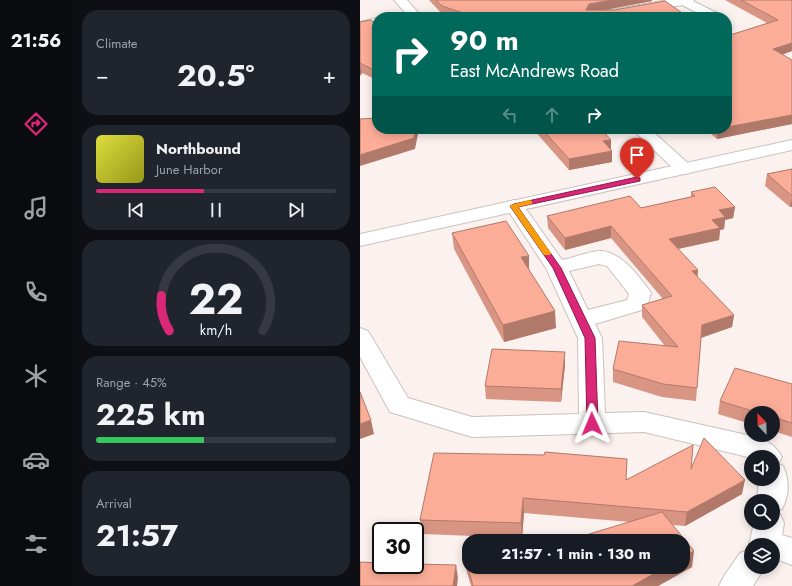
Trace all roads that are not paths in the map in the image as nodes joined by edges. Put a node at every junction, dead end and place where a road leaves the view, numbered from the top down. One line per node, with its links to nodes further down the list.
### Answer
1 (400, 0): 3 (street)
2 (685, 0): 4 (street); 5 (street)
3 (411, 12)
4 (620, 12)
5 (706, 12)
6 (372, 23): 7 (street)
7 (360, 26)
8 (646, 134): 10 (street)
9 (792, 145): 10 (street)
10 (684, 169): 11 (street)
11 (514, 206): 12 (street); 13 (street)
12 (360, 240)
13 (557, 268): 14 (street); 14 (street)
14 (581, 320): 16 (street)
15 (360, 336): 16 (street)
16 (592, 424): 17 (street)
17 (759, 450)
18 (744, 574): 19 (street)
19 (734, 586)

